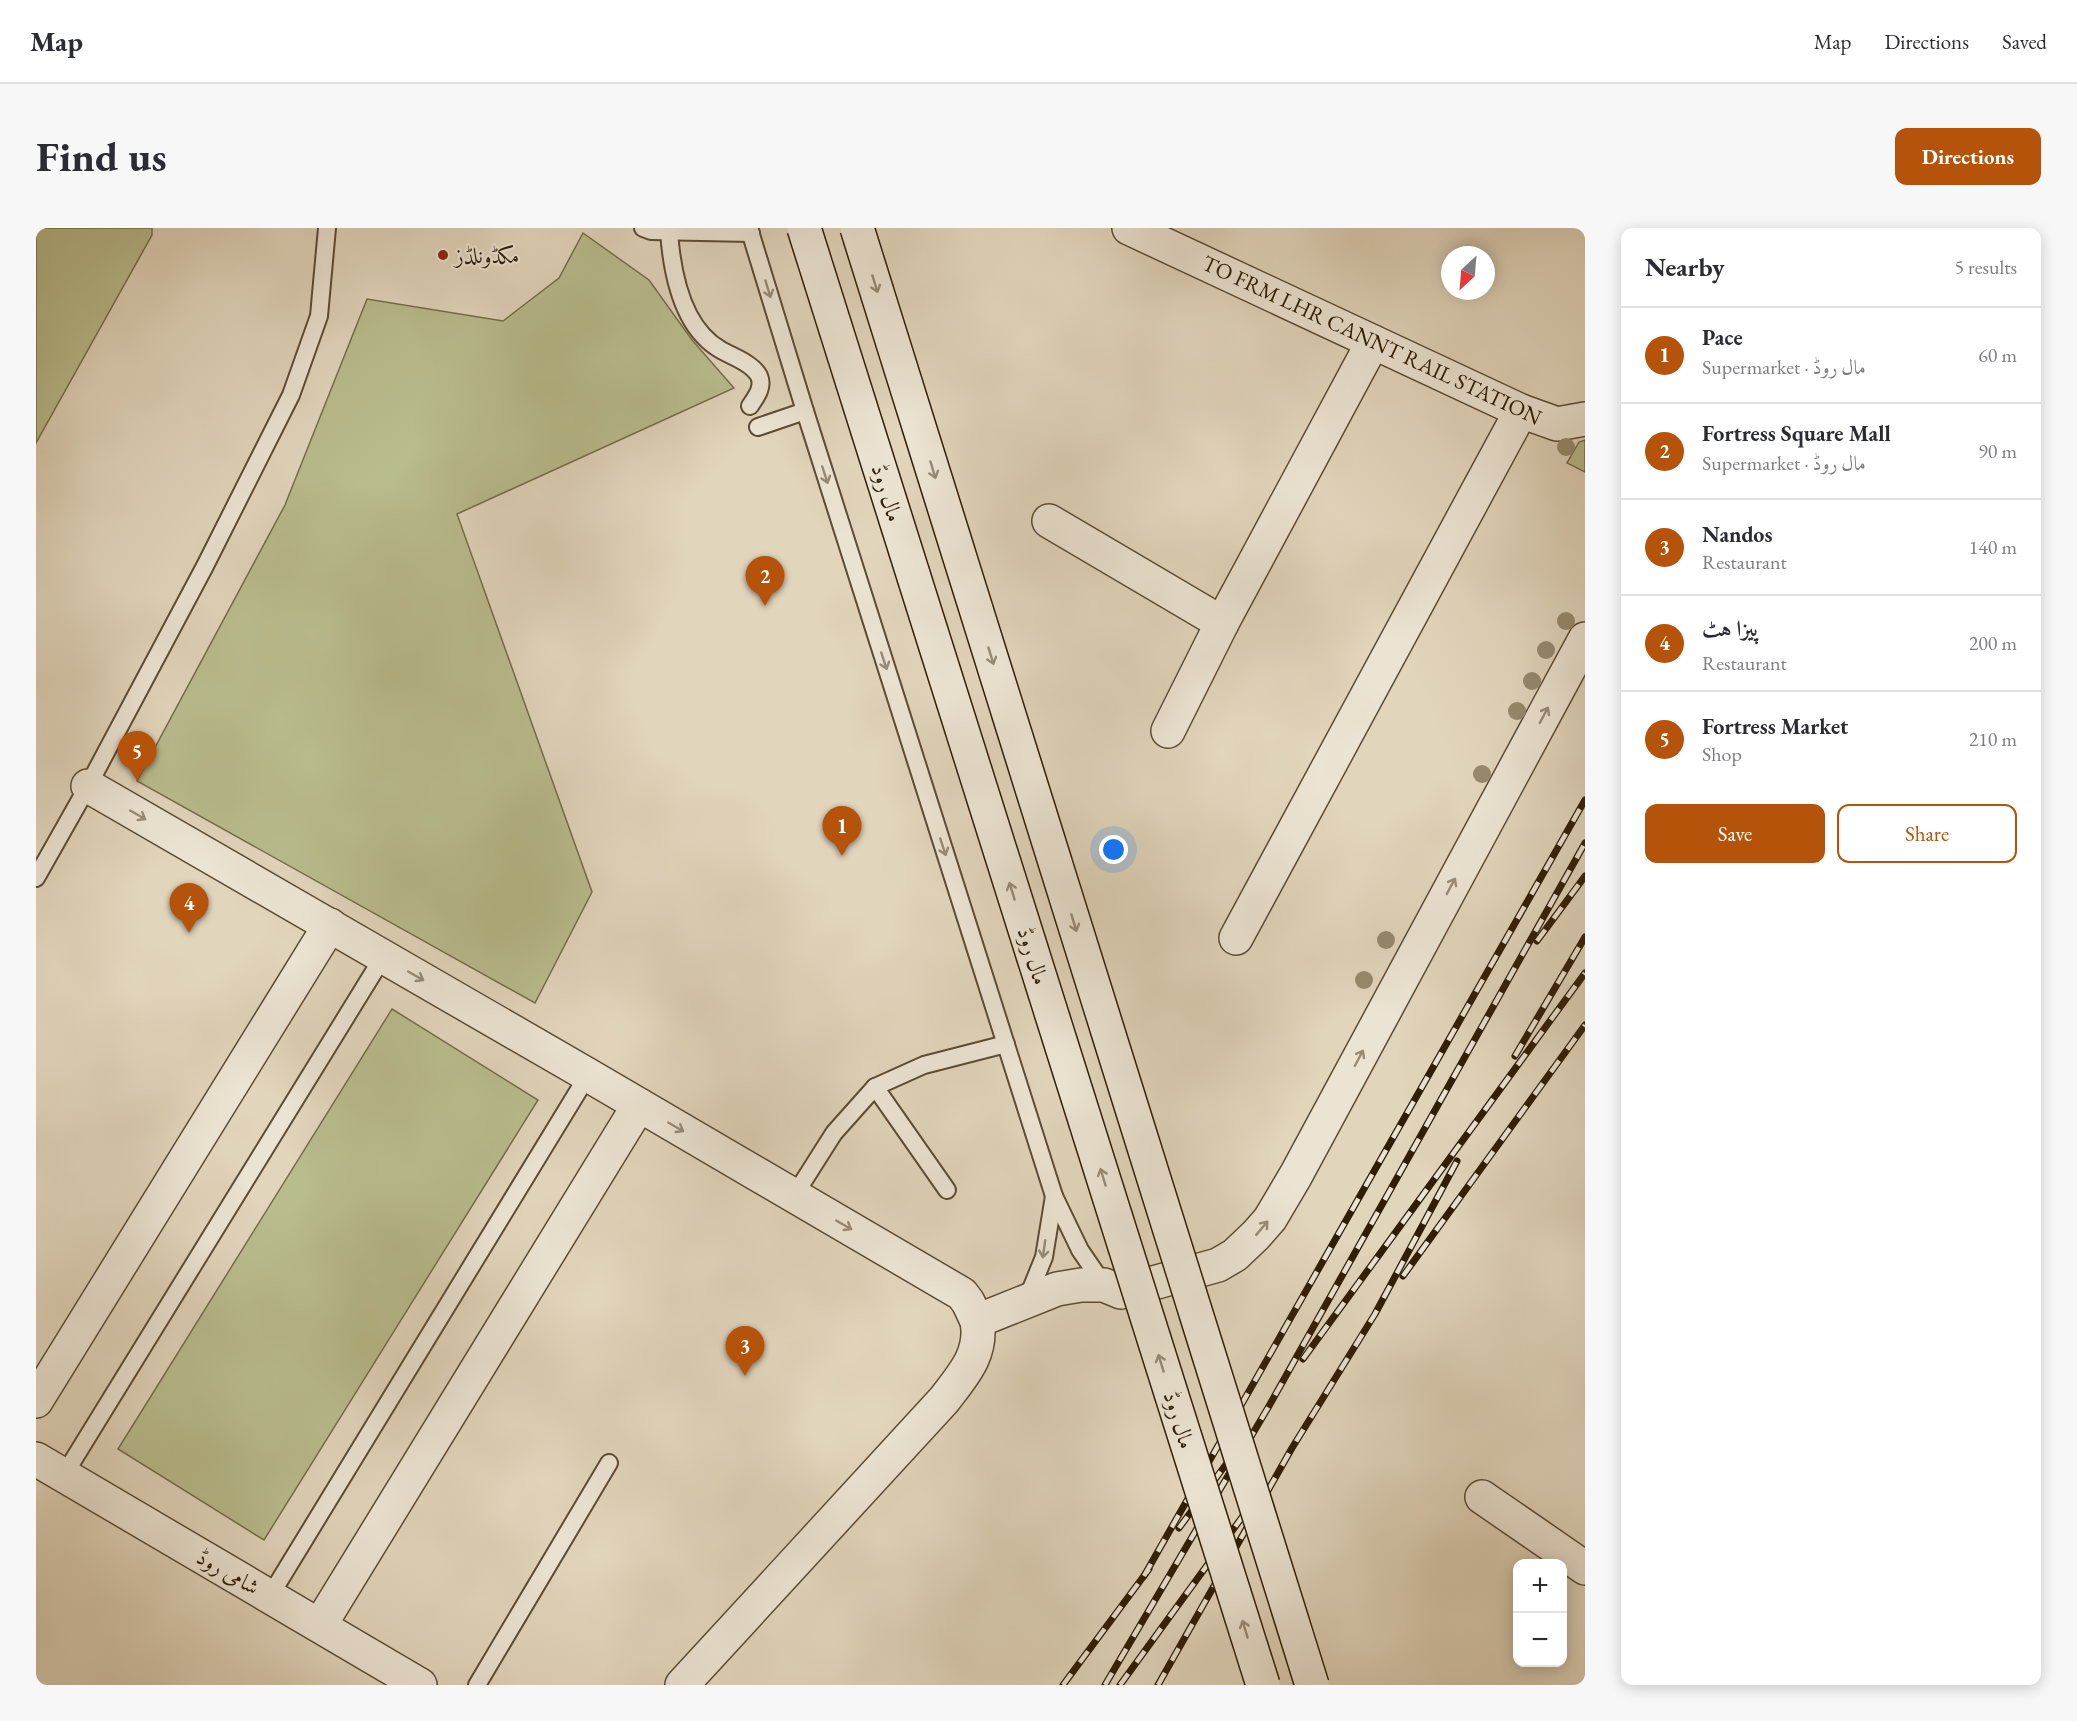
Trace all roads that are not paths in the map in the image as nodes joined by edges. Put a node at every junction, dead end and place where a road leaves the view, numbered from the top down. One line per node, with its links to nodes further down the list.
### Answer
1 (327, 228): 18 (lane)
2 (644, 228): 7 (lane)
3 (804, 228): 44 (street, مال روڈ, one-way to 3, bridge)
4 (857, 228): 45 (street, one-way to 45, bridge)
5 (1129, 228): 8 (street, TO FRM LHR CANNT RAIL STATION)
6 (750, 230): 7 (lane); 10 (lane, one-way to 10)
7 (669, 232): 9 (lane)
8 (1373, 342): 11 (street, TO FRM LHR CANNT RAIL STATION); 15 (street)
9 (750, 406)
10 (805, 411): 13 (lane); 23 (lane, one-way to 23)
11 (1521, 411): 12 (street, TO FRM LHR CANNT RAIL STATION); 21 (street)
12 (1585, 419)
13 (758, 426)
14 (1049, 521): 15 (street)
15 (1222, 622): 17 (street)
16 (1585, 639): 30 (street, one-way to 16)
17 (1168, 731)
18 (88, 786): 19 (lane); 20 (street, one-way to 20)
19 (36, 878)
20 (330, 926): 22 (street); 33 (street)
21 (1236, 938)
22 (384, 957): 24 (street, one-way to 24); 36 (lane)
23 (1006, 1044): 25 (lane); 29 (lane)
24 (588, 1076): 26 (street); 39 (lane)
25 (875, 1087): 27 (lane); 28 (lane)
26 (639, 1105): 28 (street, one-way to 28); 40 (street)
27 (946, 1190)
28 (794, 1196): 32 (street, one-way to 32)
29 (1054, 1196): 30 (lane); 31 (lane, one-way to 31)
30 (1104, 1285): 31 (street)
31 (1027, 1300): 32 (street)
32 (977, 1321): 43 (street)
33 (36, 1401)
34 (36, 1459): 36 (street, شامی روڈ)
35 (609, 1463): 42 (lane)
36 (64, 1475): 39 (street, شامی روڈ)
37 (1482, 1497): 38 (street)
38 (1585, 1568)
39 (270, 1596): 40 (street, شامی روڈ)
40 (320, 1625): 41 (street, شامی روڈ)
41 (420, 1685)
42 (477, 1685)
43 (682, 1685)
44 (1263, 1685)
45 (1311, 1685)

